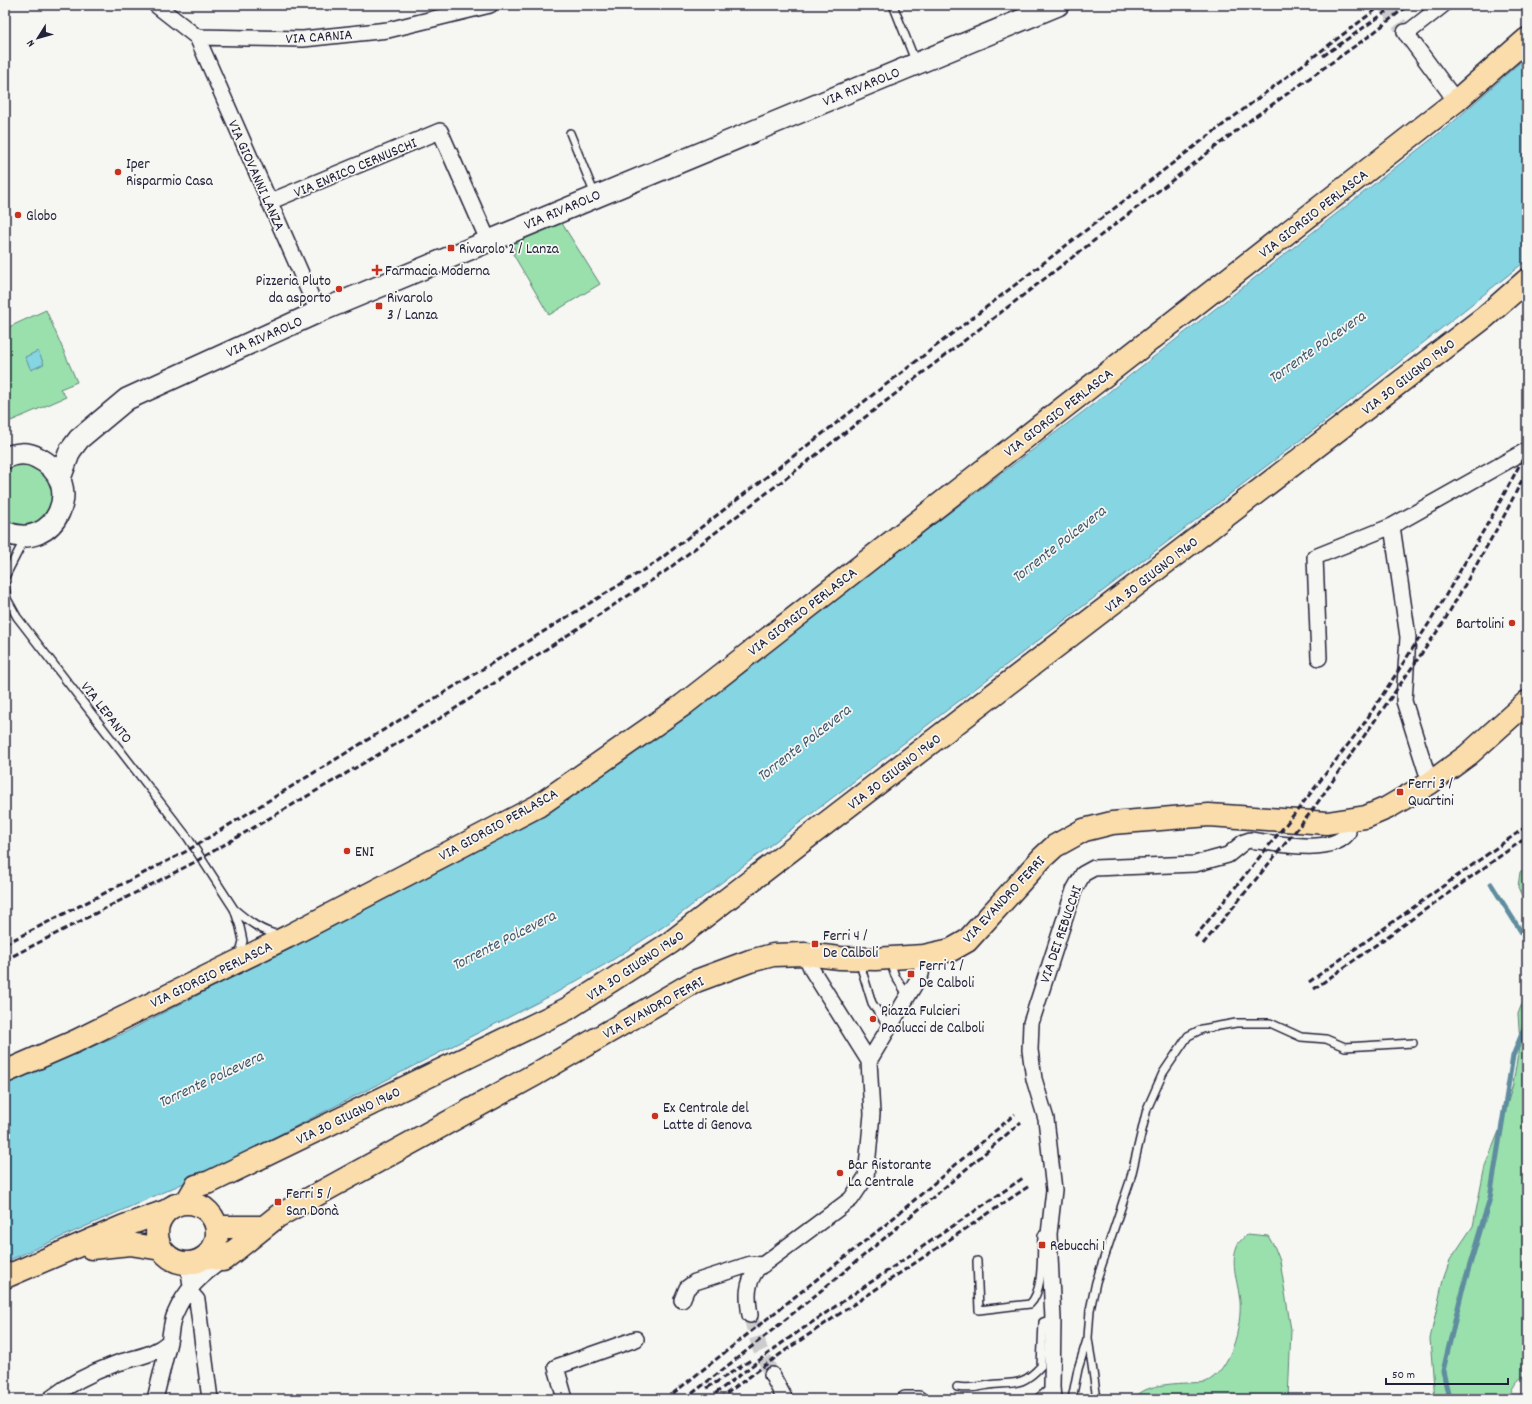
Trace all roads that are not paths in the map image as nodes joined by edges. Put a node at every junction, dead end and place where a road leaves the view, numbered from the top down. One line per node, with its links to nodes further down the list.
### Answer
1 (156, 5): 6 (street)
2 (490, 5): 6 (street, VIA CARNIA)
3 (892, 5): 8 (lane)
4 (1058, 5): 8 (main road, VIA RIVAROLO)
5 (1443, 5): 9 (street)
6 (197, 37): 12 (street, VIA GIOVANNI LANZA)
7 (1527, 39): 9 (main road, VIA GIORGIO PERLASCA)
8 (916, 63): 11 (main road, VIA RIVAROLO)
9 (1456, 101): 31 (main road, VIA GIORGIO PERLASCA)
10 (570, 133): 11 (lane)
11 (595, 195): 13 (main road, VIA RIVAROLO)
12 (269, 202): 13 (street, VIA ENRICO CERNUSCHI); 15 (street, VIA GIOVANNI LANZA)
13 (488, 240): 15 (main road, VIA RIVAROLO)
14 (1527, 280): 42 (main road, VIA 30 GIUGNO 1960)
15 (318, 312): 16 (main road, VIA RIVAROLO)
16 (79, 439): 19 (main road, VIA RIVAROLO); 20 (main road, VIA RIVAROLO)
17 (1527, 450): 21 (street)
18 (6, 454): 19 (main road, VIA RIVAROLO)
19 (35, 456): 20 (main road)
20 (60, 478): 23 (main road, VIA RIVAROLO)
21 (1392, 526): 26 (street); 28 (street)
22 (5, 532): 23 (main road)
23 (33, 535): 24 (lane)
24 (5, 577)
25 (5, 584): 30 (lane, VIA LEPANTO)
26 (1319, 658)
27 (1527, 702): 28 (main road, VIA EVANDRO FERRI)
28 (1430, 783): 29 (main road, VIA EVANDRO FERRI)
29 (1347, 820): 33 (main road, VIA EVANDRO FERRI); 46 (street, VIA DEI REBUCCHI)
30 (234, 909): 31 (lane); 36 (lane)
31 (287, 937): 36 (main road, VIA GIORGIO PERLASCA)
32 (805, 954): 35 (main road, VIA EVANDRO FERRI); 40 (street); 45 (main road, VIA EVANDRO FERRI)
33 (924, 956): 34 (main road, VIA EVANDRO FERRI); 37 (street)
34 (889, 958): 35 (main road, VIA EVANDRO FERRI); 37 (lane)
35 (858, 959): 38 (lane)
36 (237, 961): 41 (main road, VIA GIORGIO PERLASCA)
37 (908, 996): 38 (street)
38 (889, 1028): 40 (street)
39 (1414, 1043): 58 (lane)
40 (869, 1061): 51 (street)
41 (5, 1072)
42 (210, 1182): 43 (main road, VIA 30 GIUGNO 1960); 44 (main road)
43 (176, 1207): 44 (main road); 47 (main road); 48 (main road)
44 (213, 1220): 45 (main road); 49 (main road)
45 (264, 1227): 49 (main road, VIA EVANDRO FERRI)
46 (1049, 1234): 50 (lane, VIA DEI REBUCCHI); 57 (street, VIA DEI REBUCCHI)
47 (161, 1249): 48 (main road); 49 (main road)
48 (70, 1250): 52 (main road); 53 (street)
49 (206, 1260): 54 (street); 54 (street)
50 (976, 1261)
51 (763, 1265): 55 (street); 56 (street)
52 (5, 1276)
53 (5, 1286)
54 (190, 1288): 60 (street); 66 (street)
55 (682, 1300)
56 (750, 1315)
57 (1053, 1319): 62 (lane); 63 (street, VIA DEI REBUCCHI)
58 (1088, 1338): 72 (lane); 73 (lane)
59 (636, 1339): 67 (street)
60 (169, 1342): 64 (street); 65 (street)
61 (772, 1376): 68 (street)
62 (958, 1387)
63 (1052, 1393): 71 (lane, VIA DEI REBUCCHI)
64 (50, 1399)
65 (156, 1399)
66 (210, 1399)
67 (565, 1399)
68 (786, 1399)
69 (905, 1399): 70 (street)
70 (920, 1399)
71 (1037, 1399)
72 (1072, 1399)
73 (1097, 1399)

